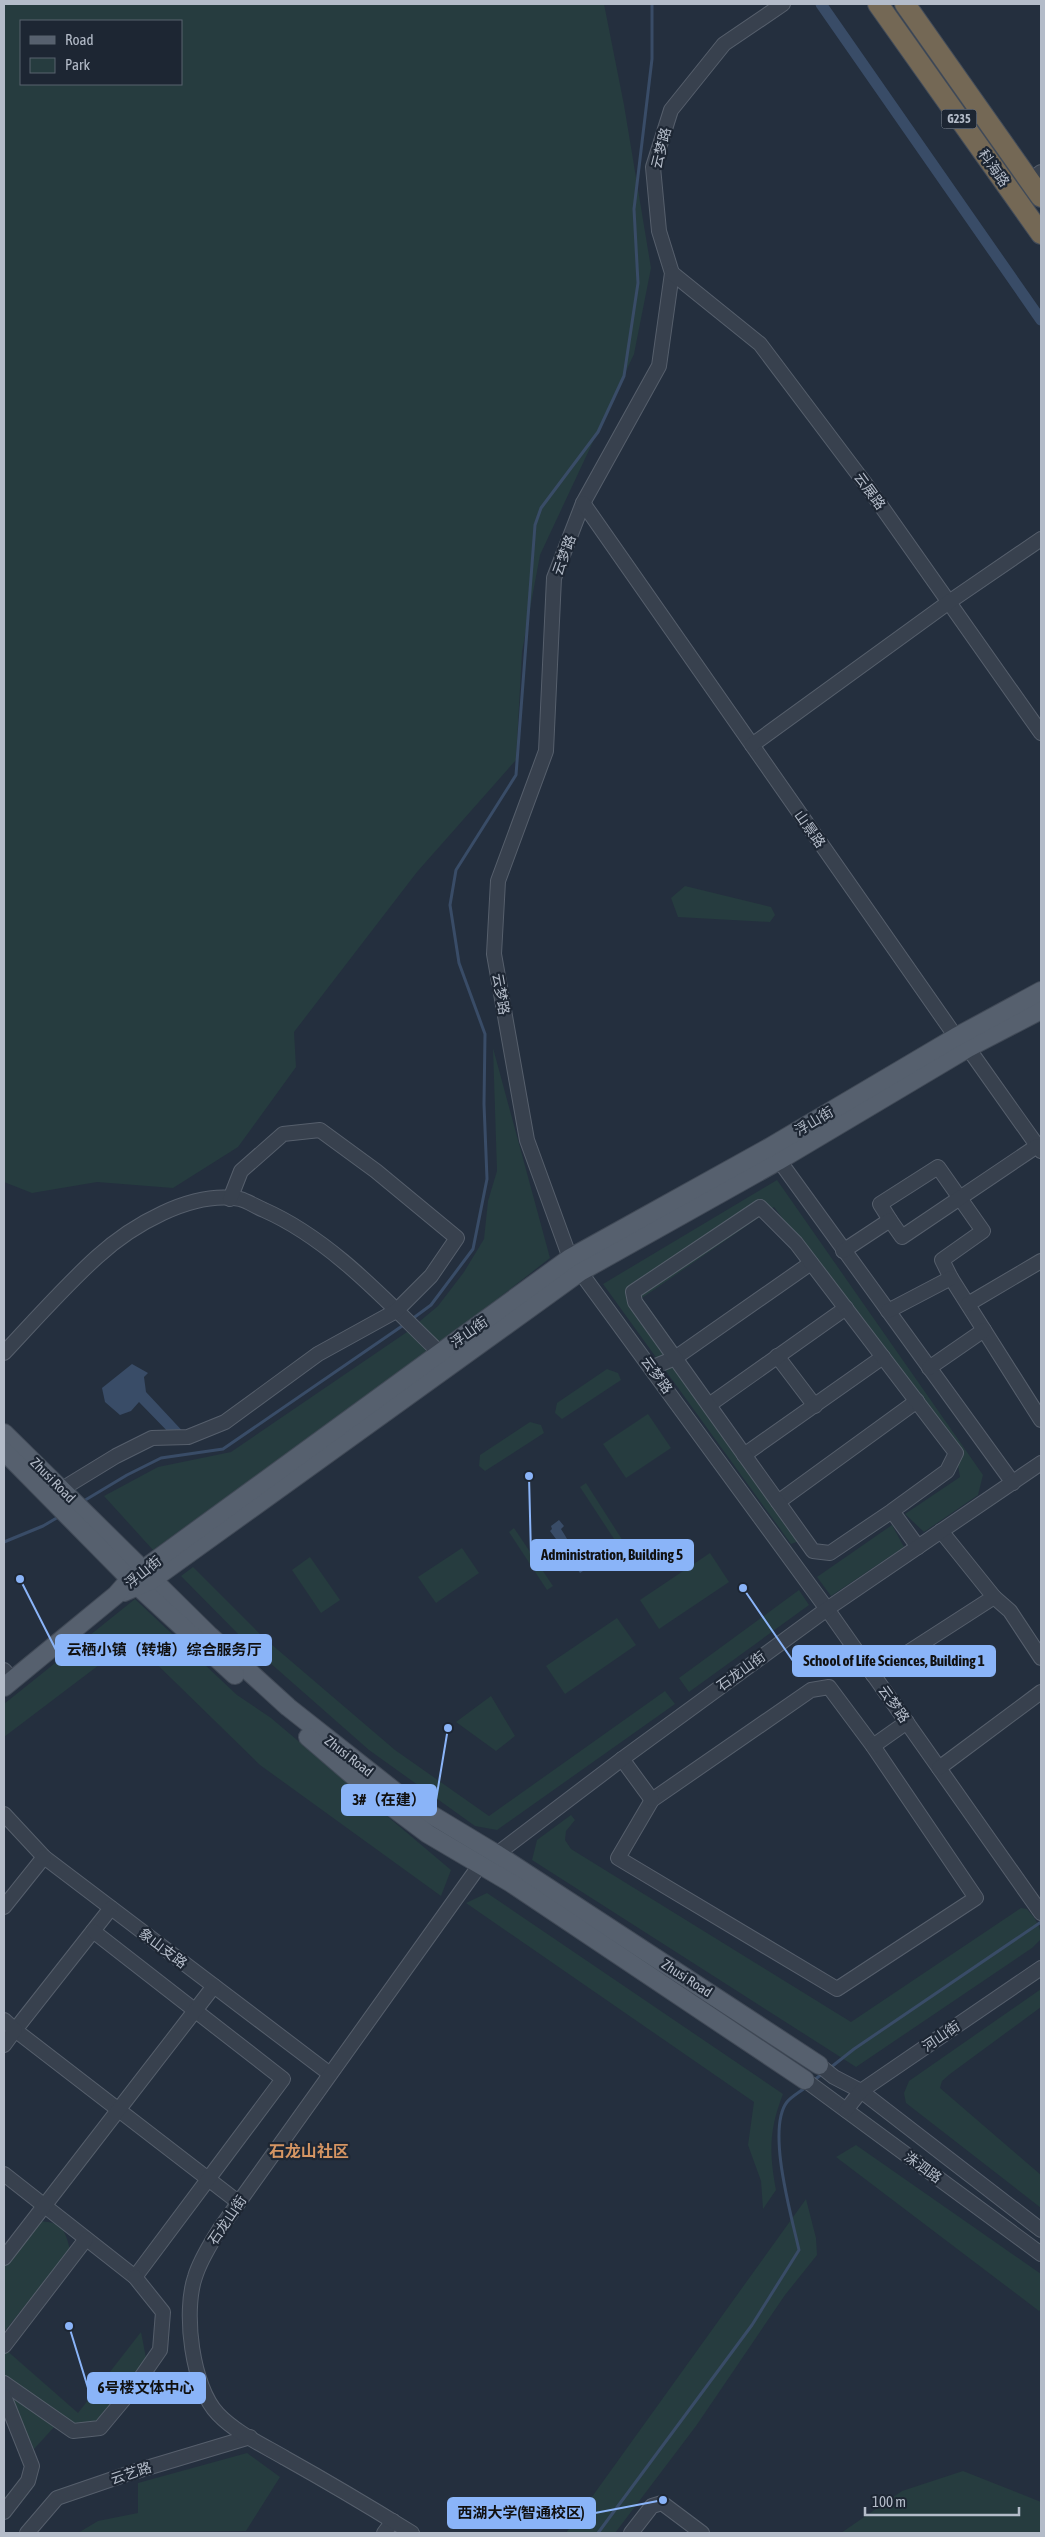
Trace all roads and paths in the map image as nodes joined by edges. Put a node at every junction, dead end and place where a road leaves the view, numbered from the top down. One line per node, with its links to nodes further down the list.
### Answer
1 (783, 4): 6 (street, 云梦路)
2 (878, 4): 5 (highway, 科海路 / G235)
3 (904, 4): 4 (highway, 科海路 / G235)
4 (1037, 183)
5 (1041, 234)
6 (672, 273): 7 (street, 云梦路); 9 (street, 云展路)
7 (583, 503): 11 (street, 山景路); 23 (street, 云梦路)
8 (1041, 538): 9 (street)
9 (949, 602): 10 (street, 云展路); 11 (street)
10 (1041, 733)
11 (752, 745): 14 (street, 山景路)
12 (1041, 991): 14 (main road, 浮山街)
13 (1041, 1010): 14 (main road, 浮山街)
14 (962, 1042): 15 (street, 山景路); 16 (main road, 浮山街)
15 (1039, 1149): 17 (street)
16 (774, 1154): 20 (street); 23 (main road, 浮山街)
17 (961, 1198): 19 (street); 19 (street); 24 (street)
18 (230, 1199): 28 (street); 28 (street); 30 (street)
19 (890, 1220): 20 (street)
20 (843, 1251): 27 (street)
21 (1041, 1261): 25 (street)
22 (811, 1263): 26 (street); 34 (street); 34 (street)
23 (575, 1265): 31 (main road, 浮山街); 35 (street, 云梦路); 52 (main road, 浮山街)
24 (951, 1278): 25 (street); 27 (street)
25 (968, 1304): 29 (street)
26 (846, 1308): 32 (street); 33 (street)
27 (888, 1311): 36 (street)
28 (404, 1318): 31 (street); 46 (street)
29 (984, 1330): 36 (street); 40 (street)
30 (4, 1353)
31 (440, 1353): 52 (main road, 浮山街)
32 (777, 1356): 38 (street); 39 (street)
33 (883, 1357): 37 (street); 39 (street)
34 (675, 1358): 35 (street); 38 (street)
35 (652, 1368): 54 (street, 云梦路)
36 (929, 1368): 45 (street)
37 (917, 1401): 47 (street); 49 (street)
38 (708, 1405): 43 (street)
39 (815, 1406): 43 (street)
40 (1041, 1420)
41 (4, 1433): 46 (main road, Zhusi Road)
42 (4, 1451): 48 (main road, Zhusi Road)
43 (744, 1455): 47 (street)
44 (1041, 1463): 45 (street, 石龙山街)
45 (1013, 1483): 50 (street, 石龙山街)
46 (62, 1489): 48 (main road, Zhusi Road)
47 (778, 1502): 49 (street)
48 (72, 1510): 52 (main road, Zhusi Road)
49 (892, 1511): 51 (street)
50 (941, 1531): 51 (street, 石龙山街); 53 (street)
51 (918, 1547): 54 (street, 石龙山街)
52 (140, 1579): 57 (main road, 浮山街); 65 (main road, Zhusi Road); 67 (main road, Zhusi Road)
53 (994, 1597): 55 (street); 56 (street)
54 (827, 1609): 56 (street, 云梦路); 61 (street, 石龙山街)
55 (1041, 1658)
56 (873, 1675): 59 (street, 云梦路)
57 (7, 1679)
58 (1041, 1692): 62 (street)
59 (906, 1722): 60 (street); 62 (street, 云梦路)
60 (872, 1746): 63 (street); 63 (street)
61 (622, 1759): 63 (street); 65 (street, 石龙山街)
62 (939, 1768): 70 (street, 云梦路)
63 (652, 1800)
64 (4, 1814): 66 (street, 象山支路)
65 (498, 1855): 67 (street, 石龙山街); 78 (main road, Zhusi Road)
66 (44, 1857): 68 (street); 69 (street, 象山支路)
67 (482, 1866): 79 (street, 石龙山街); 80 (main road, Zhusi Road)
68 (4, 1907)
69 (111, 1908): 71 (street); 73 (street, 象山支路)
70 (1041, 1913)
71 (93, 1931): 74 (street); 76 (street)
72 (1041, 1968): 81 (street, 河山街)
73 (214, 1986): 74 (street); 79 (street, 象山支路)
74 (196, 2010): 82 (street); 85 (street)
75 (4, 2020): 76 (street)
76 (15, 2030): 77 (street); 82 (street)
77 (4, 2045)
78 (819, 2065): 81 (street, 洙泗路)
79 (330, 2074): 86 (street, 石龙山街)
80 (814, 2087): 83 (street, 洙泗路)
81 (861, 2091): 83 (street, 河山街); 88 (street, 洙泗路)
82 (119, 2110): 85 (street); 87 (street)
83 (846, 2110): 90 (street, 洙泗路)
84 (4, 2174): 87 (street)
85 (208, 2178): 86 (street); 92 (street)
86 (238, 2202): 96 (street, 石龙山街)
87 (45, 2206): 89 (street); 91 (street)
88 (1041, 2230)
89 (86, 2239): 92 (street); 93 (street)
90 (1041, 2254)
91 (4, 2258)
92 (135, 2277): 94 (street)
93 (4, 2346)
94 (4, 2382)
95 (5, 2402): 97 (street)
96 (250, 2437): 98 (street, 石龙山街); 99 (street, 云艺路)
97 (4, 2512)
98 (393, 2521): 100 (street); 101 (street, 石龙山街)
99 (27, 2533)
100 (384, 2533)
101 (412, 2533)
102 (631, 2533): 103 (street)
103 (700, 2533)

